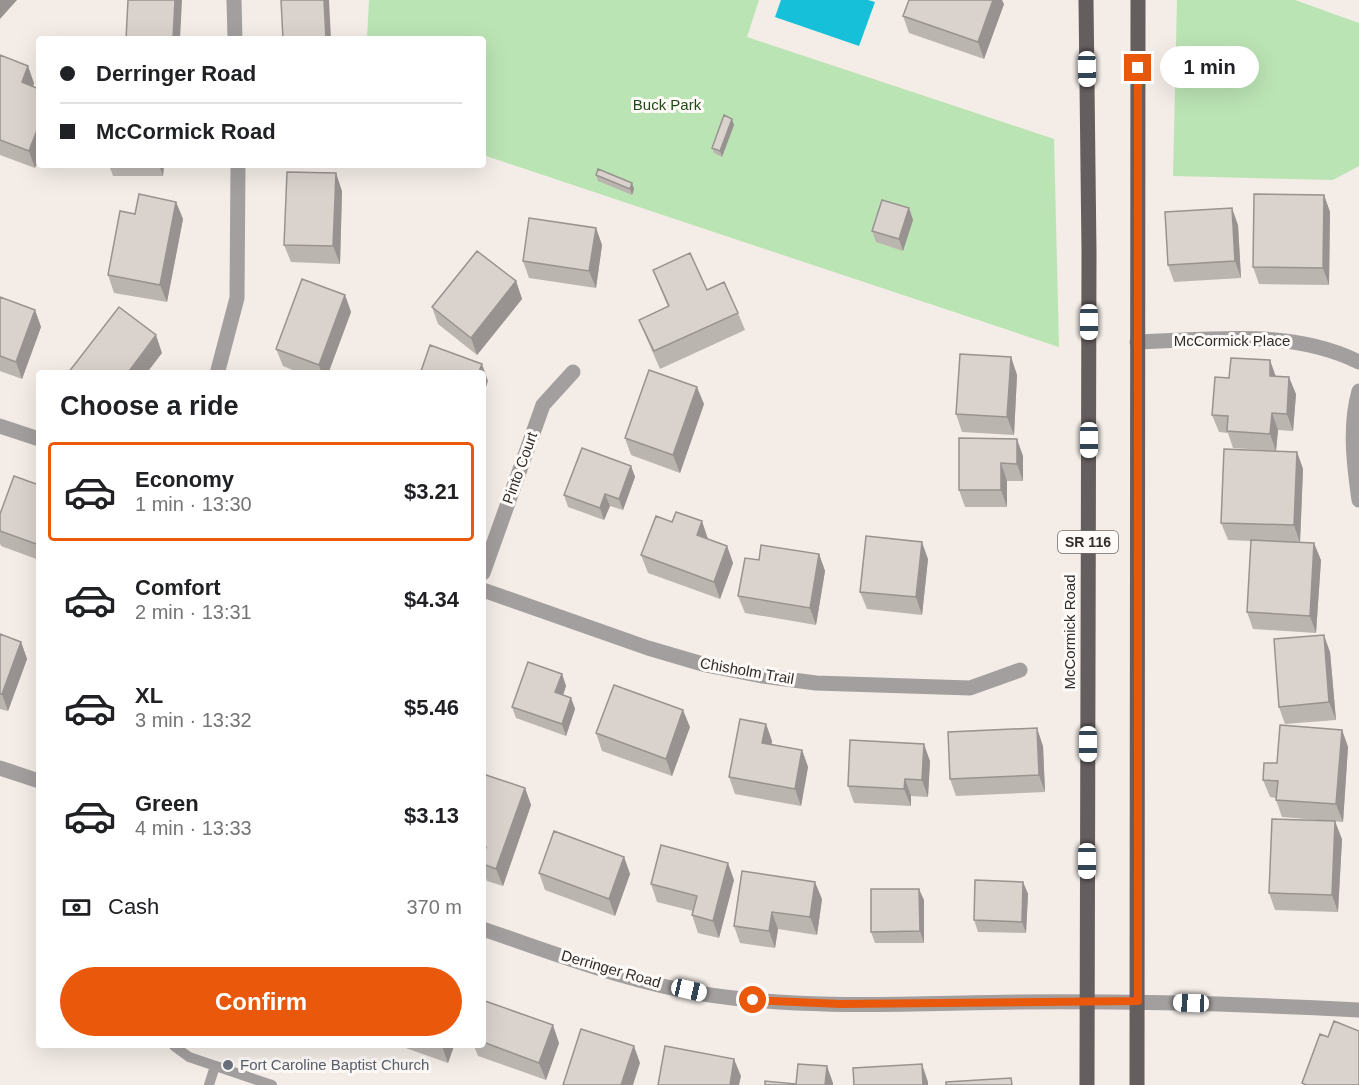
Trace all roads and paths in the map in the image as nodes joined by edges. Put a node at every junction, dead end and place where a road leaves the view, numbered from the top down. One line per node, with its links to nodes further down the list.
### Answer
1 (234, 0): 4 (street)
2 (1086, 0): 21 (main road, McCormick Road / SR 116)
3 (1138, 0): 6 (main road, SR 116)
4 (235, 36)
5 (237, 168): 8 (street)
6 (1137, 342): 7 (street, McCormick Place); 20 (main road, SR 116)
7 (1359, 362)
8 (218, 370)
9 (573, 372): 14 (street, Pinto Court)
10 (1359, 391): 13 (street)
11 (0, 426): 12 (street)
12 (36, 438)
13 (1359, 500)
14 (486, 565)
15 (486, 591): 16 (street, Chisholm Trail)
16 (1020, 670)
17 (0, 768): 18 (street)
18 (36, 780)
19 (486, 930): 21 (street, Derringer Road)
20 (1138, 1001): 21 (street, Derringer Road); 22 (street, Derringer Road); 28 (main road, SR 116)
21 (1087, 1002): 27 (main road, McCormick Road / SR 116)
22 (1359, 1010)
23 (177, 1048): 24 (lane)
24 (215, 1066): 25 (lane); 26 (lane)
25 (209, 1085)
26 (272, 1085)
27 (1087, 1085)
28 (1137, 1085)

